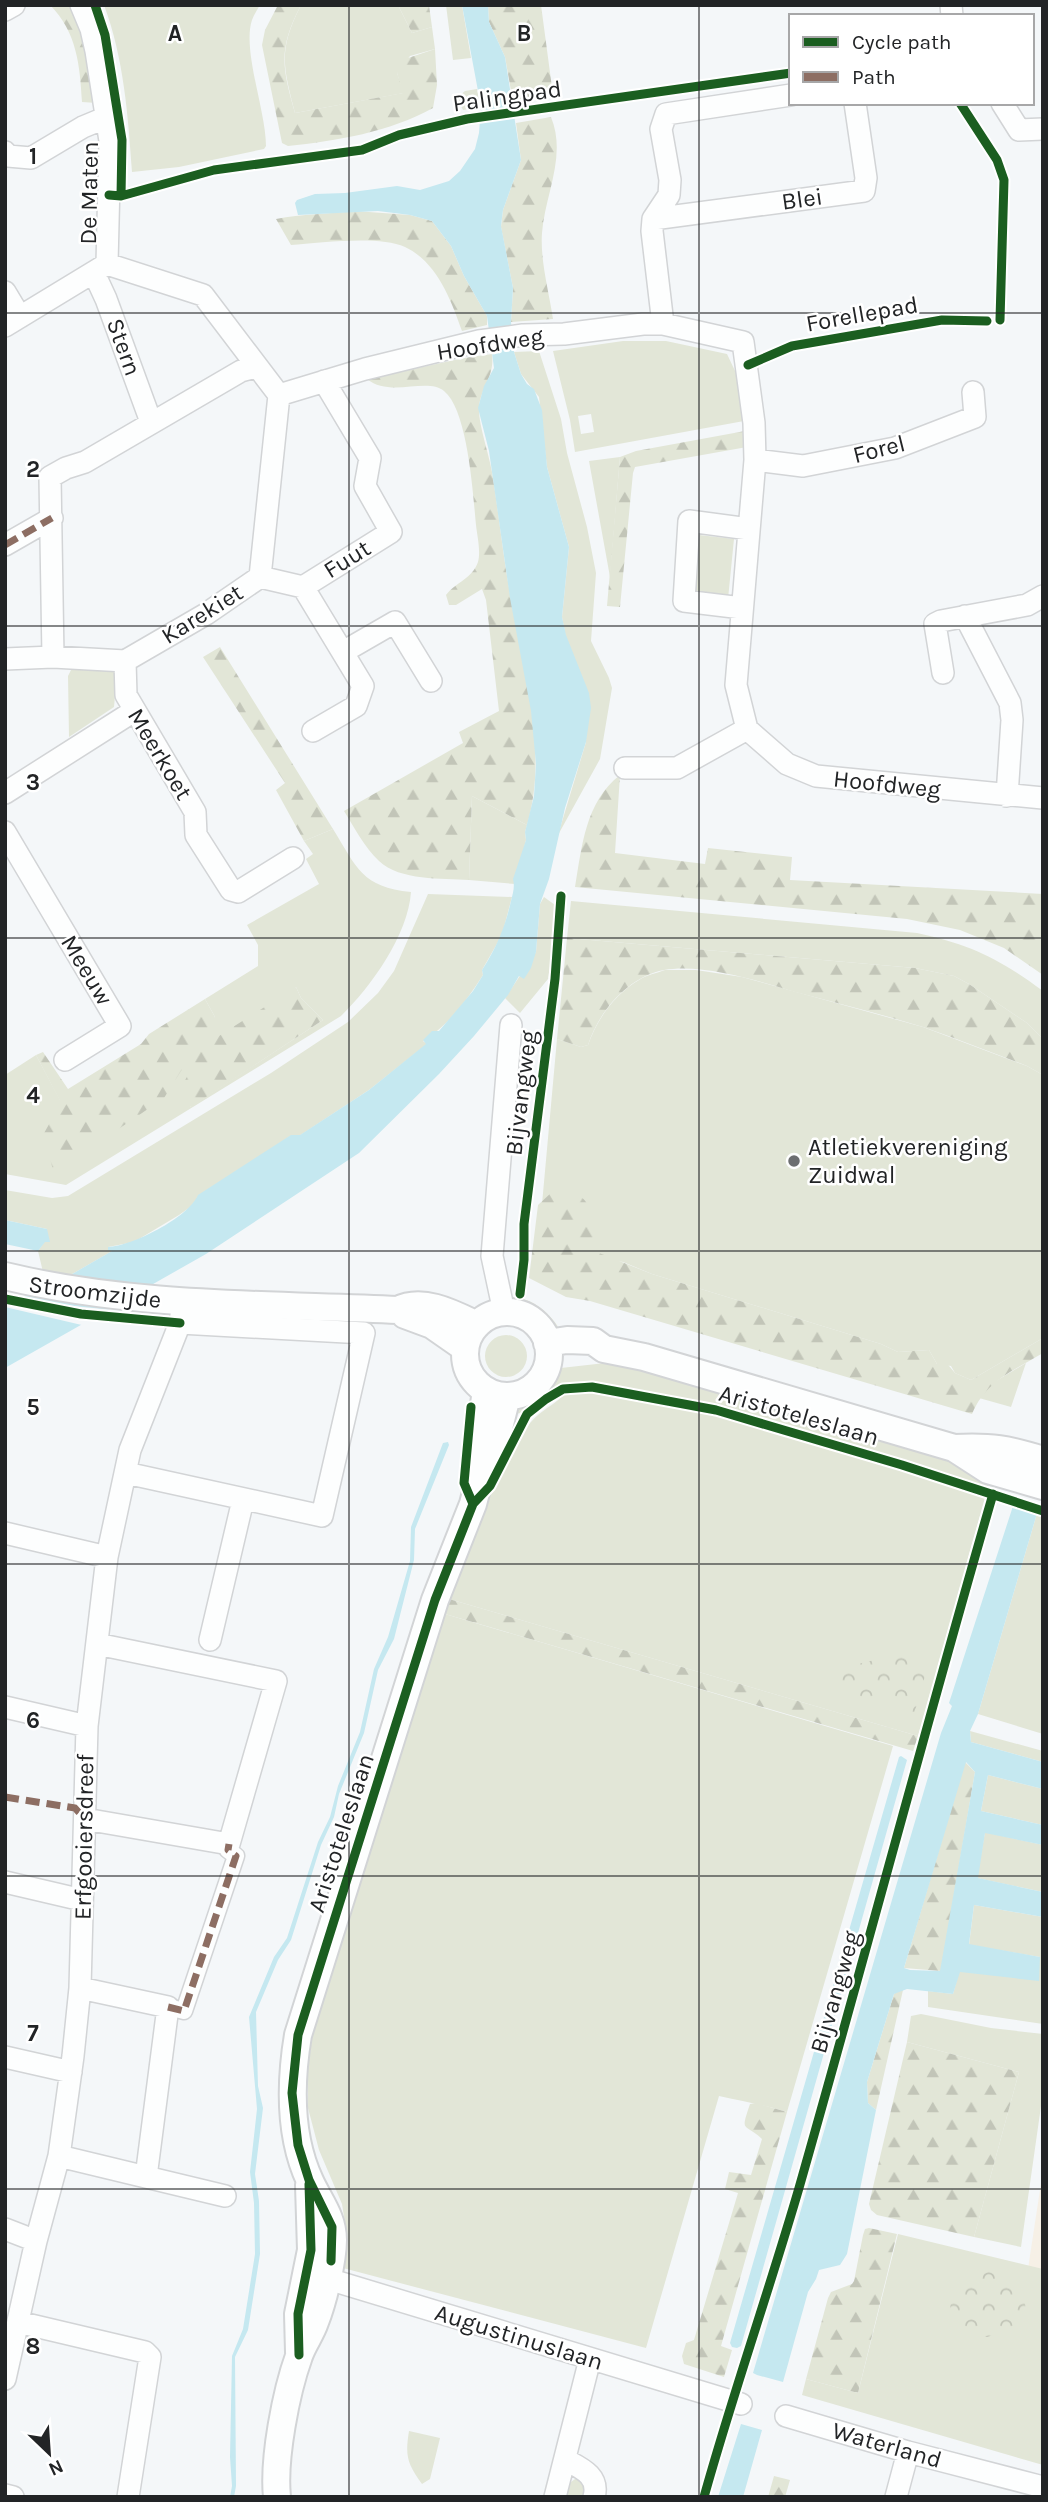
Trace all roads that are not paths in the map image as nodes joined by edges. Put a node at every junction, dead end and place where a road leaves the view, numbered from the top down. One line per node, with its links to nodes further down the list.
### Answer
1 (14, 5): 3 (street)
2 (81, 5): 7 (street, De Maten)
3 (5, 10)
4 (789, 95): 10 (street)
5 (855, 105): 10 (street, Blei)
6 (1003, 105): 8 (street)
7 (107, 117): 9 (street); 11 (street, De Maten)
8 (1043, 129)
9 (5, 152)
10 (653, 219): 14 (street)
11 (100, 269): 13 (street, De Maten); 15 (street); 19 (street, Stern)
12 (5, 292): 13 (street, De Maten)
13 (13, 322)
14 (663, 324): 16 (street, Hoofdweg); 20 (street, Hoofdweg)
15 (255, 367): 18 (street); 19 (street)
16 (324, 381): 18 (street, Hoofdweg); 25 (street, Fuut)
17 (972, 393): 20 (street, Forel)
18 (279, 395): 24 (street, Karekiet)
19 (151, 422): 21 (street)
20 (755, 460): 22 (street, Hoofdweg)
21 (52, 518): 23 (street); 30 (street)
22 (749, 529): 27 (street, Hoofdweg); 27 (street)
23 (5, 545)
24 (260, 577): 25 (street, Fuut); 32 (street, Karekiet)
25 (303, 587): 29 (street)
26 (1043, 596): 28 (street)
27 (742, 608): 36 (street, Hoofdweg)
28 (965, 616): 33 (street); 40 (street)
29 (344, 652): 34 (street); 37 (street)
30 (53, 657): 31 (street); 32 (street)
31 (5, 659)
32 (125, 661): 35 (street, Meerkoet)
33 (943, 673)
34 (431, 681)
35 (134, 711): 39 (street); 43 (street, Meerkoet)
36 (747, 729): 38 (street); 40 (street, Hoofdweg)
37 (313, 731)
38 (625, 768)
39 (5, 793)
40 (1007, 796): 41 (street, Hoofdweg)
41 (1043, 798)
42 (5, 832): 44 (street, Meeuw)
43 (293, 858)
44 (13, 864): 46 (street, Meeuw)
45 (511, 1025): 50 (street)
46 (65, 1060)
47 (15, 1278): 49 (street, Stroomzijde)
48 (398, 1310): 49 (street, Stroomzijde); 51 (street, Stroomzijde); 52 (street, Stroomzijde)
49 (182, 1312): 57 (street, Erfgooiersdreef); 59 (street)
50 (504, 1312): 51 (street); 53 (street)
51 (477, 1325): 52 (street)
52 (465, 1348): 54 (street)
53 (547, 1356): 54 (street); 55 (street, Aristoteleslaan)
54 (496, 1393): 79 (street, Aristoteleslaan)
55 (954, 1448): 56 (street, Aristoteleslaan); 58 (street, Aristoteleslaan)
56 (1043, 1460)
57 (125, 1473): 59 (street); 61 (street, Erfgooiersdreef)
58 (1043, 1486)
59 (243, 1500): 62 (street)
60 (5, 1532): 61 (street)
61 (107, 1557): 63 (street, Erfgooiersdreef)
62 (210, 1640)
63 (97, 1644): 65 (street, Erfgooiersdreef); 67 (street)
64 (5, 1707): 65 (street)
65 (87, 1726): 66 (street, Erfgooiersdreef)
66 (85, 1819): 67 (street); 69 (street, Erfgooiersdreef)
67 (229, 1844): 71 (street)
68 (5, 1882): 69 (street)
69 (82, 1900): 70 (street, Erfgooiersdreef)
70 (80, 1988): 71 (street); 73 (street, Erfgooiersdreef)
71 (169, 2007): 75 (street)
72 (5, 2057): 73 (street)
73 (71, 2072): 74 (street, Erfgooiersdreef)
74 (59, 2156): 75 (street); 78 (street, Erfgooiersdreef)
75 (146, 2177): 76 (street)
76 (225, 2196)
77 (5, 2229): 78 (street)
78 (36, 2241): 80 (street, Erfgooiersdreef)
79 (316, 2276): 81 (street, Augustinuslaan); 91 (street, Aristoteleslaan)
80 (18, 2322): 82 (street, Erfgooiersdreef); 90 (street)
81 (590, 2359): 83 (street, Augustinuslaan); 86 (street)
82 (5, 2379)
83 (736, 2403)
84 (786, 2416): 85 (street, Waterland)
85 (908, 2452): 87 (street, Waterland); 94 (street)
86 (566, 2460): 92 (street); 93 (street)
87 (1043, 2487)
88 (5, 2495): 89 (street)
89 (13, 2497)
90 (128, 2497)
91 (277, 2497)
92 (555, 2497)
93 (594, 2497)
94 (896, 2497)

